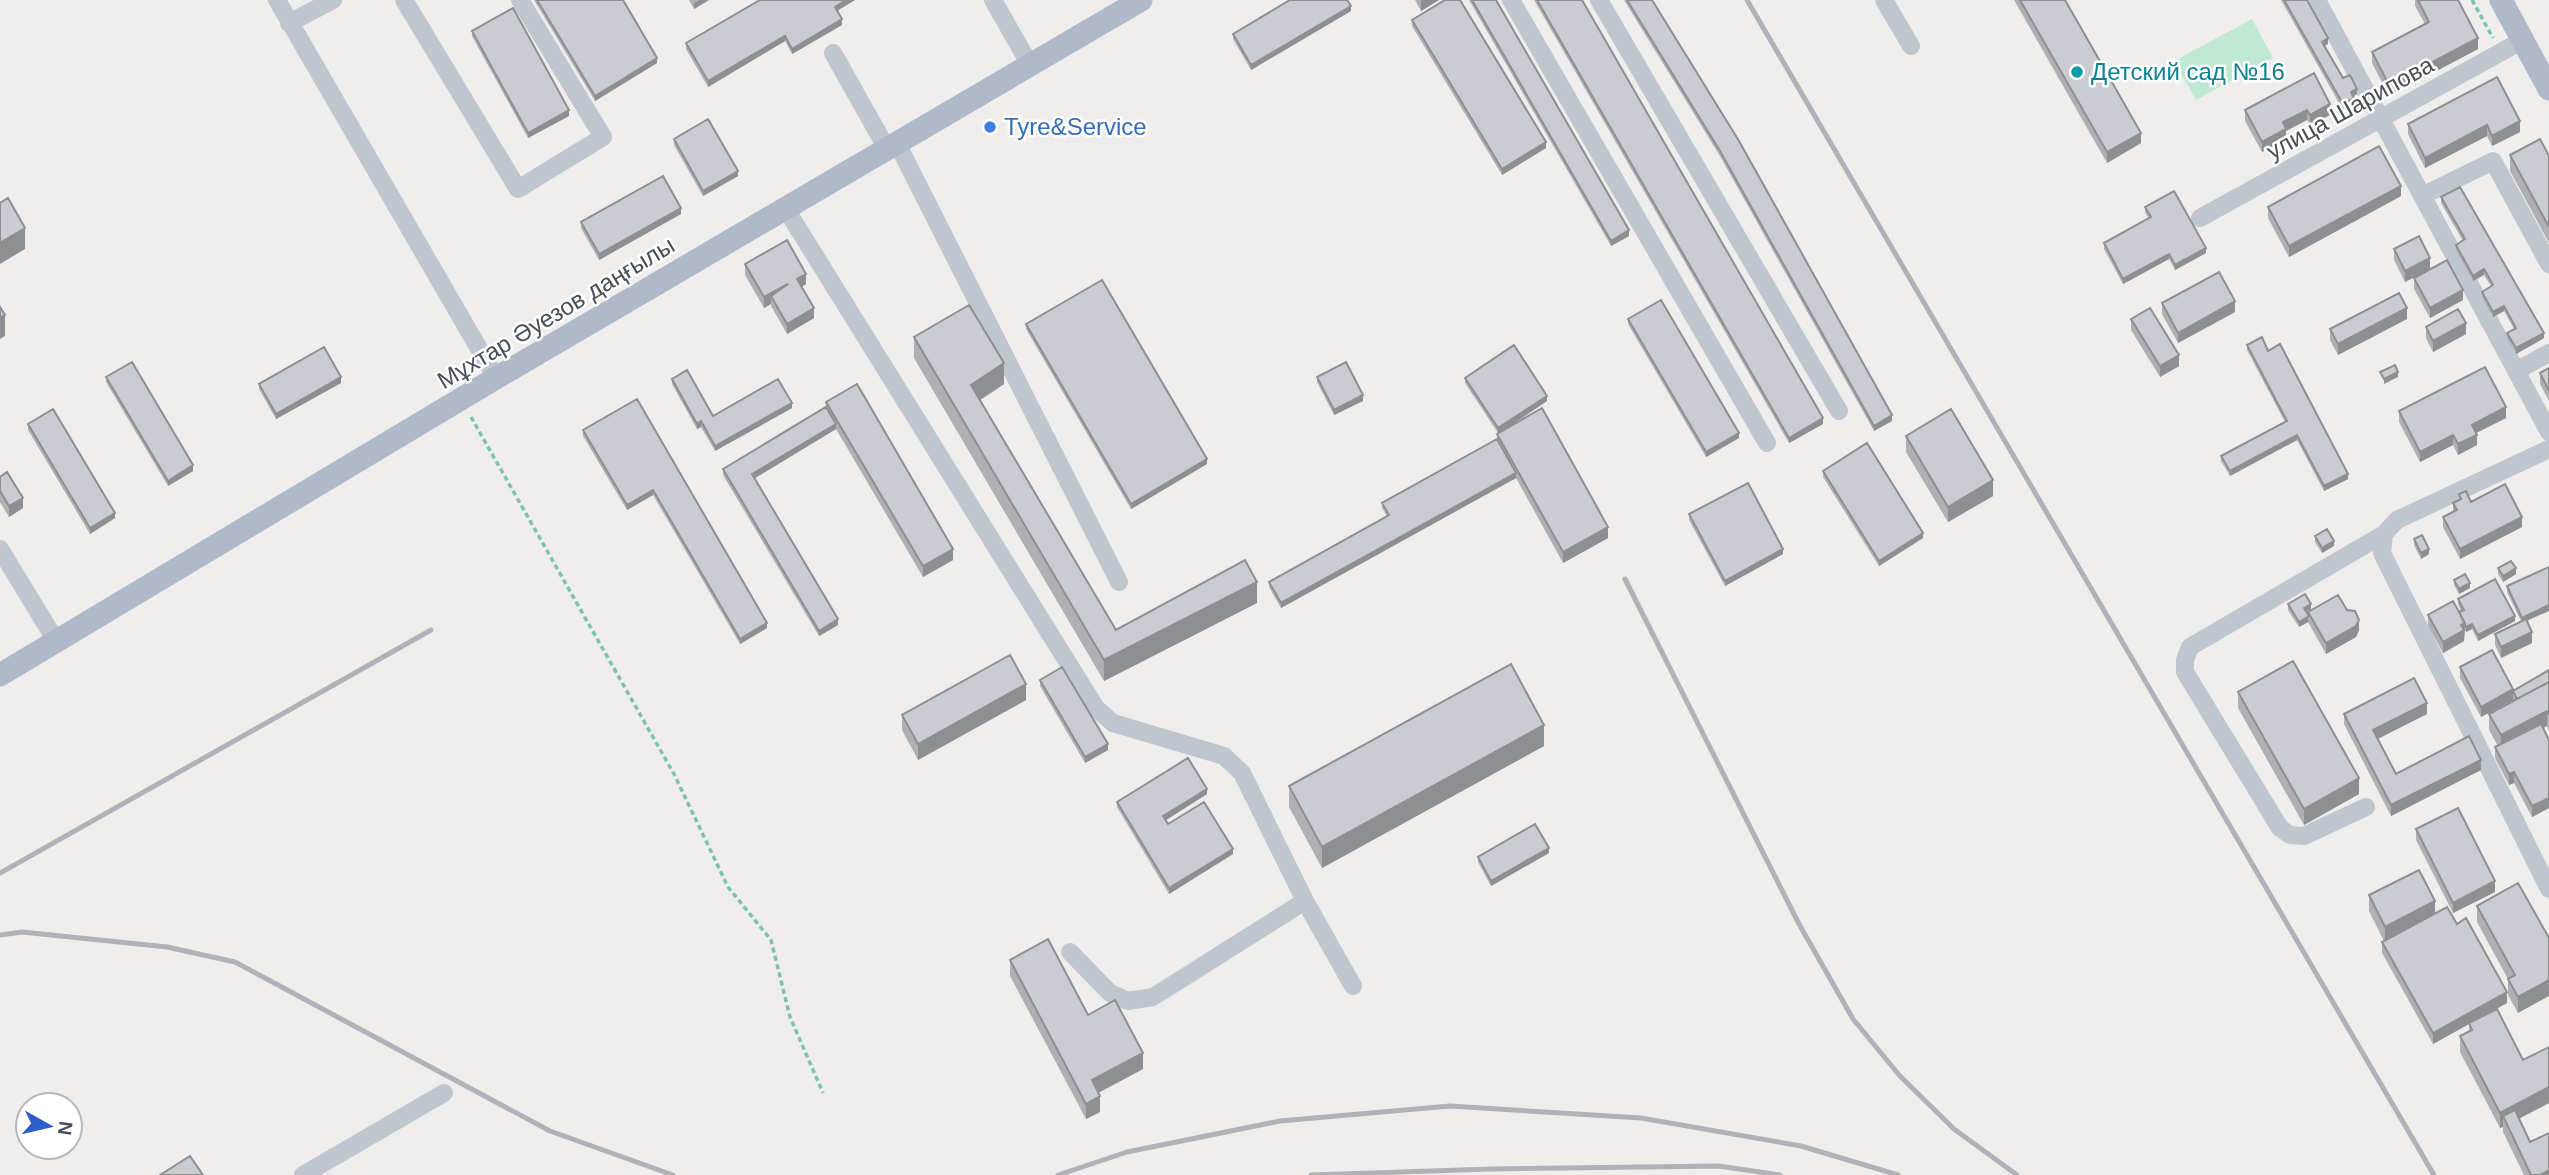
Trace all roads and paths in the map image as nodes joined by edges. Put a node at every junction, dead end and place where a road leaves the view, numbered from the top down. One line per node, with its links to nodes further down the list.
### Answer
1 (277, 0): 13 (street)
2 (333, 0): 13 (street)
3 (404, 0): 4 (street)
4 (520, 0)
5 (993, 0): 18 (street)
6 (1141, 0): 18 (main road, Мұхтар Әуезов даңғылы)
7 (1511, 0): 32 (street)
8 (1599, 0): 30 (street)
9 (1884, 0): 15 (street)
10 (2317, 0): 20 (street)
11 (2472, 0): 16 (path)
12 (2501, 0): 14 (main road)
13 (289, 23): 28 (street)
14 (2523, 40): 16 (street, улица Шарипова); 19 (main road)
15 (1911, 46)
16 (2500, 52): 20 (street, улица Шарипова)
17 (833, 53): 21 (street)
18 (1030, 65): 21 (main road, Мұхтар Әуезов даңғылы)
19 (2549, 89)
20 (2381, 120): 22 (street); 24 (street, улица Шарипова)
21 (892, 146): 23 (main road, Мұхтар Әуезов даңғылы); 36 (street)
22 (2422, 196): 25 (street); 27 (street)
23 (786, 209): 28 (main road, Мұхтар Әуезов даңғылы); 41 (street)
24 (2200, 218)
25 (2549, 264)
26 (2549, 354): 27 (street)
27 (2516, 370): 31 (street)
28 (496, 378): 29 (main road, Мұхтар Әуезов даңғылы)
29 (461, 400): 37 (main road, Мұхтар Әуезов даңғылы); 45 (path)
30 (1839, 411)
31 (2549, 432)
32 (1767, 443)
33 (2549, 449): 34 (street)
34 (2384, 534): 39 (street); 40 (street)
35 (0, 549): 37 (street)
36 (1119, 582)
37 (56, 641): 38 (main road, Мұхтар Әуезов даңғылы)
38 (0, 675)
39 (2366, 807)
40 (2549, 889)
41 (1305, 901): 42 (street); 43 (street)
42 (1070, 952)
43 (1353, 986)
44 (444, 1093): 46 (street)
45 (823, 1093)
46 (303, 1175)

